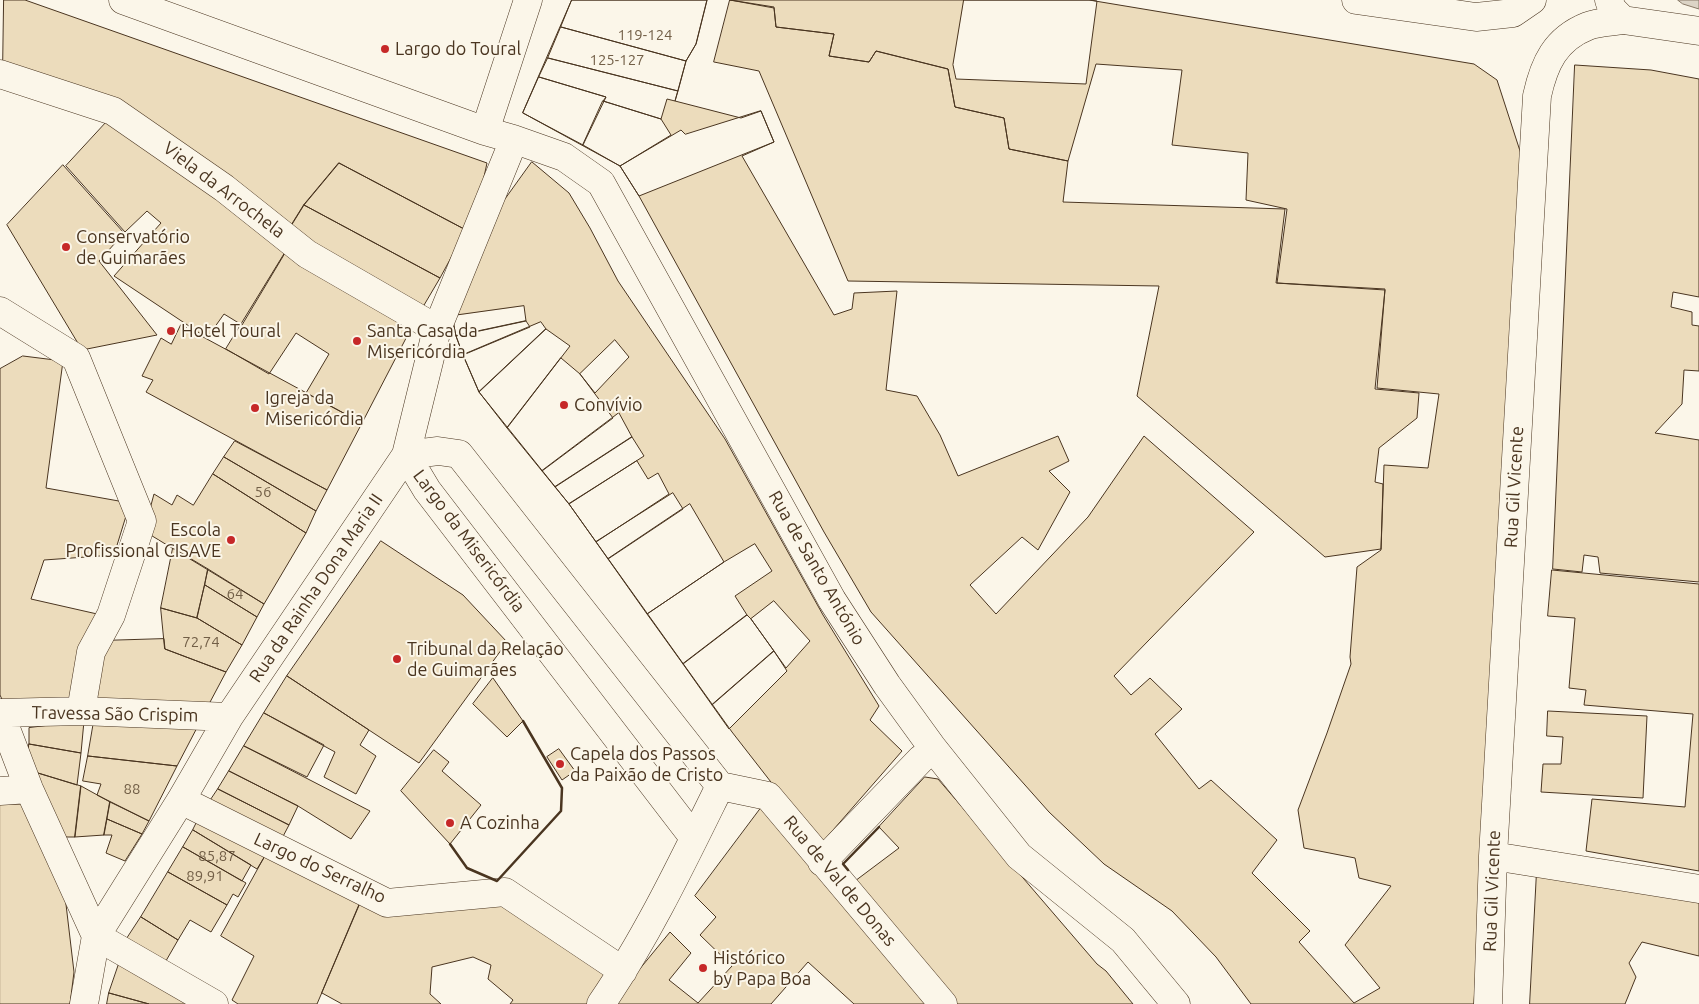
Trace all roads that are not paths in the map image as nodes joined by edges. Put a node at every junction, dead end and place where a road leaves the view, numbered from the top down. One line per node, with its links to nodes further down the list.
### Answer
1 (123, 0): 8 (street)
2 (528, 0): 8 (street)
3 (1356, 0): 4 (street)
4 (1532, 0)
5 (1616, 10): 6 (street, Rua Gil Vicente); 22 (street, Rua Gil Vicente)
6 (1699, 31)
7 (0, 74): 11 (street, Viela da Arrochela)
8 (485, 131): 31 (street, Rua de Santo António)
9 (509, 152): 11 (street, Rua da Rainha Dona Maria II)
10 (0, 311): 13 (street)
11 (437, 329): 12 (street, Rua da Rainha Dona Maria II)
12 (406, 454): 15 (street, Rua da Rainha Dona Maria II); 17 (street, Largo da Misericórdia); 21 (street, Largo da Misericórdia)
13 (80, 711): 14 (street, Travessa São Crispim); 15 (street, Travessa São Crispim)
14 (0, 713): 18 (street)
15 (229, 717): 20 (street, Rua da Rainha Dona Maria II)
16 (921, 758): 23 (street)
17 (720, 786): 21 (street); 23 (street, Rua de Val de Donas)
18 (29, 789): 19 (street); 25 (street)
19 (0, 791)
20 (181, 800): 25 (street, Rua da Rainha Dona Maria II); 26 (street, Largo do Serralho)
21 (694, 838): 26 (street)
22 (1492, 856): 24 (street); 32 (street, Rua Gil Vicente)
23 (822, 862): 30 (street, Rua de Val de Donas)
24 (1699, 888)
25 (96, 936): 27 (street, Rua da Rainha Dona Maria II); 28 (street)
26 (624, 971): 29 (street)
27 (84, 1004)
28 (214, 1004)
29 (601, 1004)
30 (943, 1004)
31 (1176, 1004)
32 (1488, 1004)

